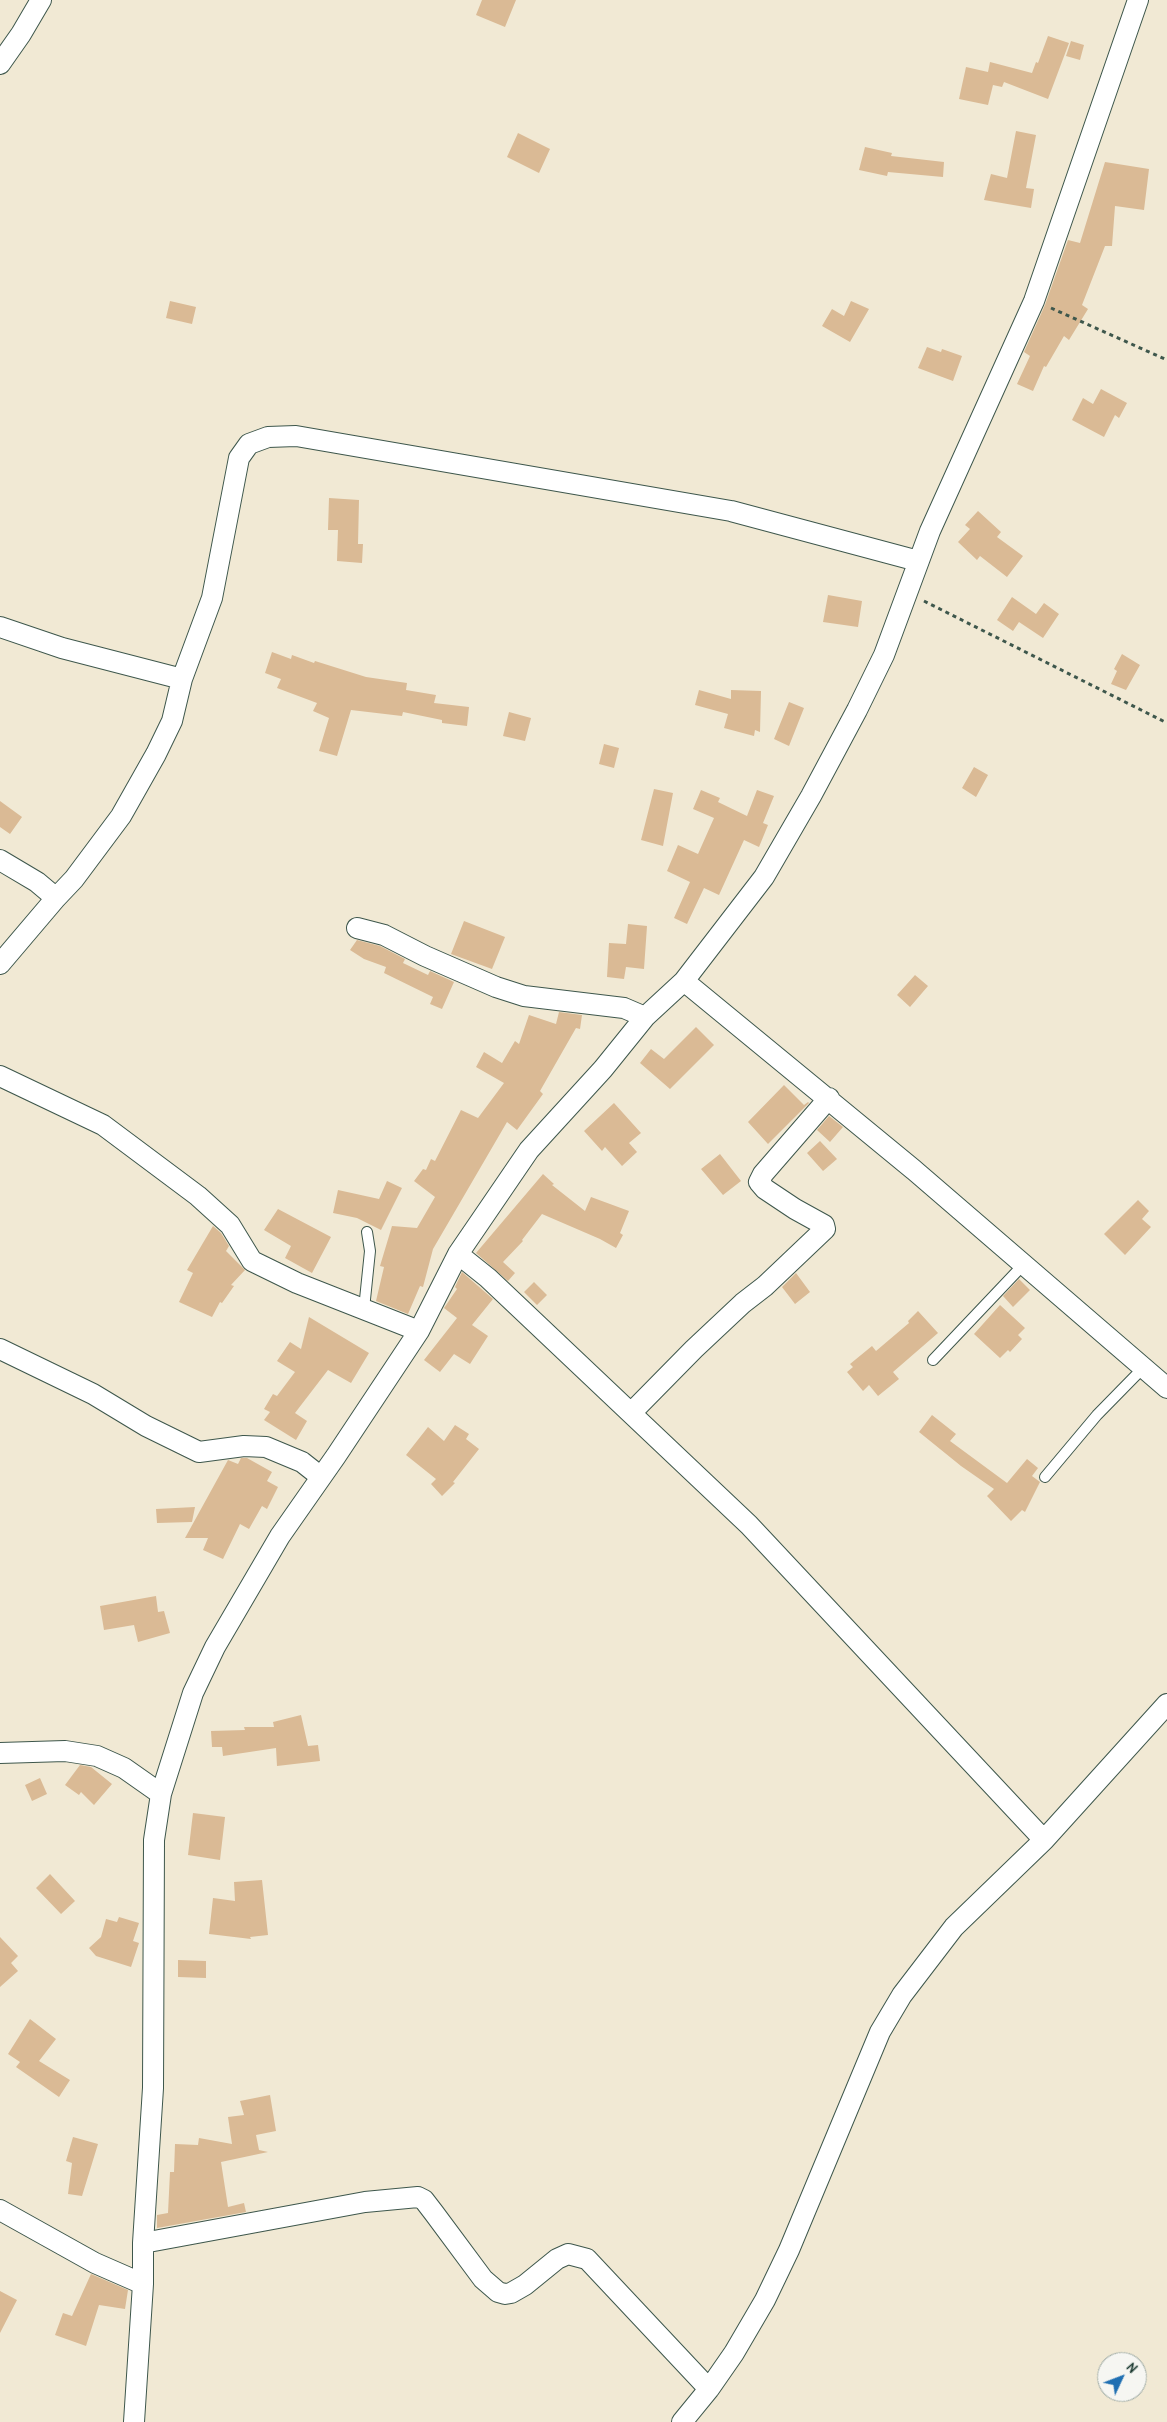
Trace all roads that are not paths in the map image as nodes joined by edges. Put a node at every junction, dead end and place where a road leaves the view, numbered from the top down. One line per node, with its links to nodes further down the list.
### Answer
1 (41, 0): 3 (street)
2 (1138, 0): 4 (street)
3 (0, 64)
4 (918, 561): 6 (street); 11 (street)
5 (0, 627): 6 (street)
6 (182, 679): 8 (street)
7 (0, 860): 8 (street)
8 (56, 898): 10 (street)
9 (357, 928): 12 (street)
10 (0, 964)
11 (684, 981): 12 (street); 14 (street)
12 (645, 1017): 16 (street)
13 (0, 1076): 18 (street)
14 (828, 1098): 17 (street); 24 (street)
15 (367, 1232): 18 (lane)
16 (458, 1254): 19 (street); 24 (street)
17 (1024, 1264): 21 (lane); 22 (street)
18 (364, 1309): 19 (street)
19 (419, 1330): 25 (street)
20 (0, 1349): 25 (street)
21 (932, 1360)
22 (1145, 1366): 23 (street); 26 (lane)
23 (1167, 1388)
24 (631, 1413): 30 (street)
25 (321, 1477): 29 (street)
26 (1045, 1477)
27 (1167, 1704): 30 (street)
28 (0, 1753): 29 (street)
29 (161, 1794): 32 (street)
30 (1044, 1840): 34 (street)
31 (0, 2210): 33 (street)
32 (143, 2243): 33 (street); 34 (street)
33 (143, 2284): 35 (street)
34 (710, 2389): 36 (street)
35 (134, 2422)
36 (682, 2422)

